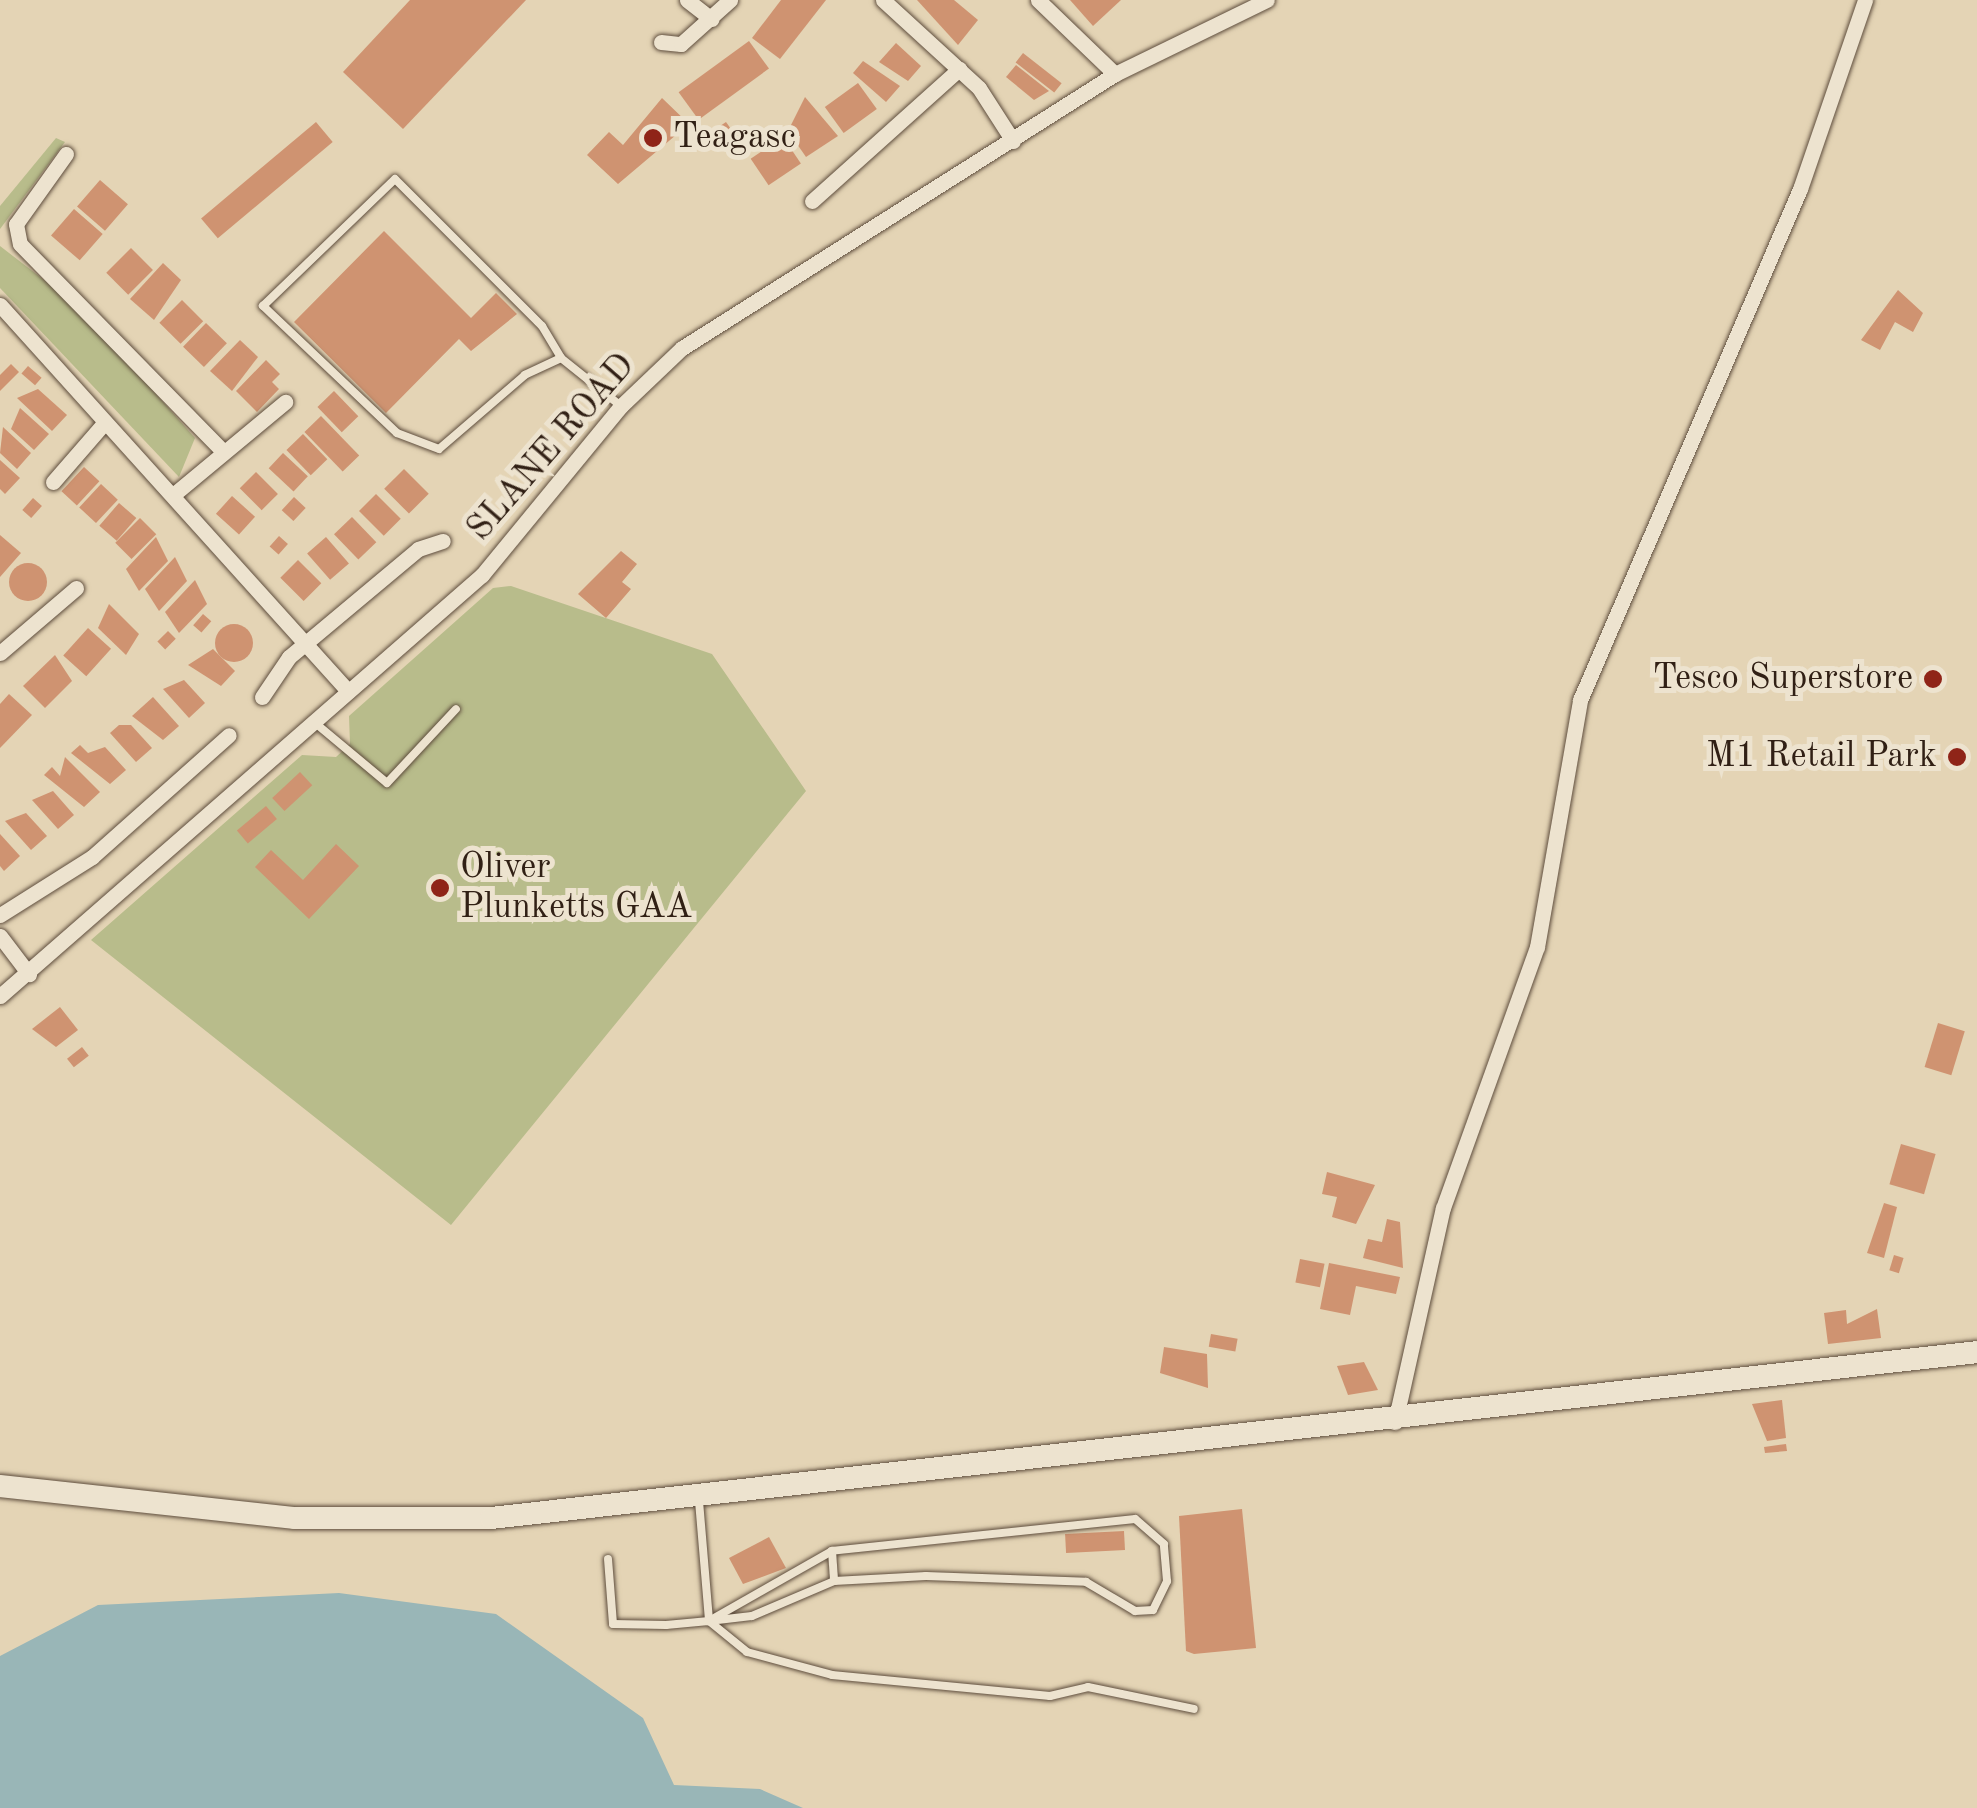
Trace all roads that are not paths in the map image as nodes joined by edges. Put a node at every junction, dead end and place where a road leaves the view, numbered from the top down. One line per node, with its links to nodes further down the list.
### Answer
1 (688, 0): 7 (street)
2 (730, 0): 7 (street)
3 (883, 0): 9 (street)
4 (1038, 0): 10 (street)
5 (1266, 0): 10 (street, SLANE ROAD)
6 (1865, 0): 38 (street)
7 (711, 19): 8 (street)
8 (661, 42)
9 (959, 69): 11 (street); 13 (street)
10 (1115, 74): 11 (street, SLANE ROAD)
11 (1013, 141): 17 (street, SLANE ROAD)
12 (66, 154): 19 (street)
13 (812, 200)
14 (0, 305): 18 (street)
15 (561, 358): 15 (lane); 17 (lane)
16 (285, 402): 19 (street)
17 (621, 406): 28 (street, SLANE ROAD)
18 (105, 422): 20 (street); 21 (street)
19 (222, 450): 21 (street)
20 (52, 482)
21 (173, 495): 26 (street)
22 (442, 541): 26 (street)
23 (76, 588): 25 (street)
24 (0, 628): 25 (street)
25 (16, 640): 27 (street)
26 (303, 645): 28 (street); 29 (street)
27 (0, 653)
28 (348, 692): 31 (street, SLANE ROAD)
29 (262, 698)
30 (456, 709): 31 (lane)
31 (314, 722): 35 (street, SLANE ROAD)
32 (230, 734): 33 (street)
33 (0, 915)
34 (0, 936): 35 (street)
35 (29, 974): 36 (street, SLANE ROAD)
36 (0, 996)
37 (1977, 1352): 38 (main road)
38 (1395, 1422): 40 (main road)
39 (0, 1486): 40 (main road)
40 (698, 1500): 44 (lane)
41 (832, 1550): 43 (lane); 43 (lane); 44 (lane)
42 (608, 1559): 44 (lane)
43 (834, 1581): 44 (lane)
44 (709, 1621): 45 (lane)
45 (1194, 1710)

